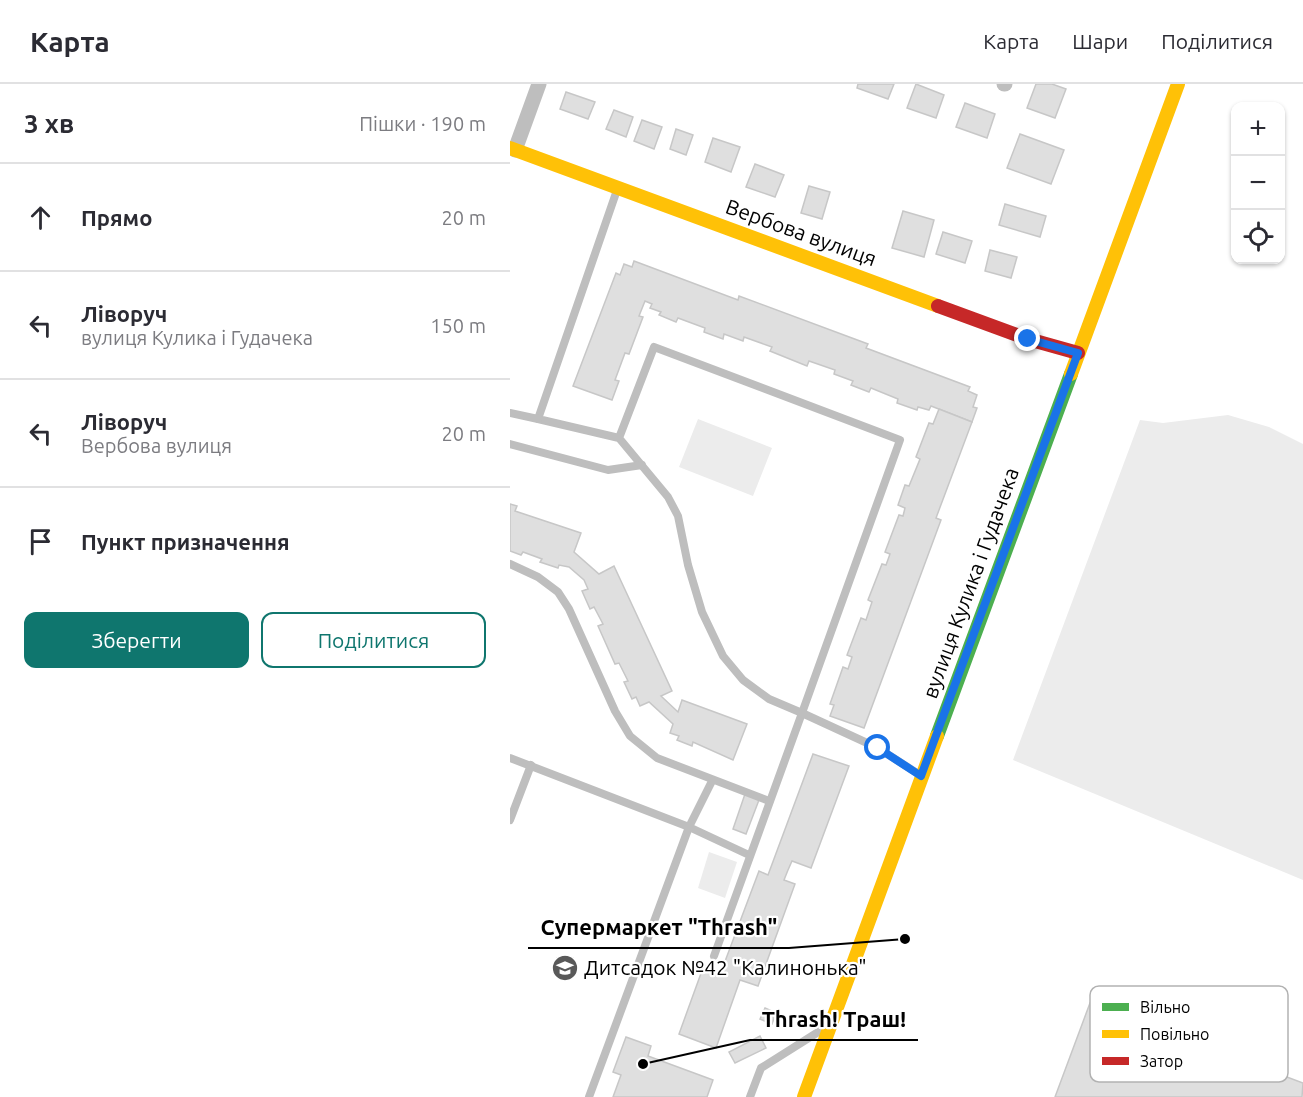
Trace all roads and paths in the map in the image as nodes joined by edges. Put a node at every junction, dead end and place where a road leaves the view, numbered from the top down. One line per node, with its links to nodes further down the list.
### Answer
1 (539, 84): 3 (street)
2 (1178, 84): 5 (main road, вулиця Кулика і Гудачека)
3 (512, 149): 4 (main road, Вербова вулиця)
4 (618, 189): 5 (main road, Вербова вулиця); 7 (lane)
5 (1078, 353): 15 (main road, вулиця Кулика і Гудачека)
6 (510, 412): 7 (lane)
7 (538, 419): 8 (lane)
8 (619, 438): 10 (lane); 12 (lane)
9 (510, 444): 10 (lane)
10 (642, 465): 12 (lane)
11 (510, 564): 16 (lane)
12 (802, 713): 15 (lane); 17 (lane)
13 (510, 758): 14 (lane)
14 (531, 765): 18 (lane); 19 (lane)
15 (921, 776): 22 (main road, вулиця Кулика і Гудачека)
16 (711, 781): 17 (lane); 19 (lane)
17 (768, 801): 20 (lane)
18 (510, 820)
19 (689, 828): 20 (lane); 23 (lane)
20 (749, 855): 21 (lane)
21 (714, 956)
22 (832, 1023): 24 (lane); 25 (main road, вулиця Кулика і Гудачека)
23 (589, 1097)
24 (750, 1097)
25 (804, 1097)

